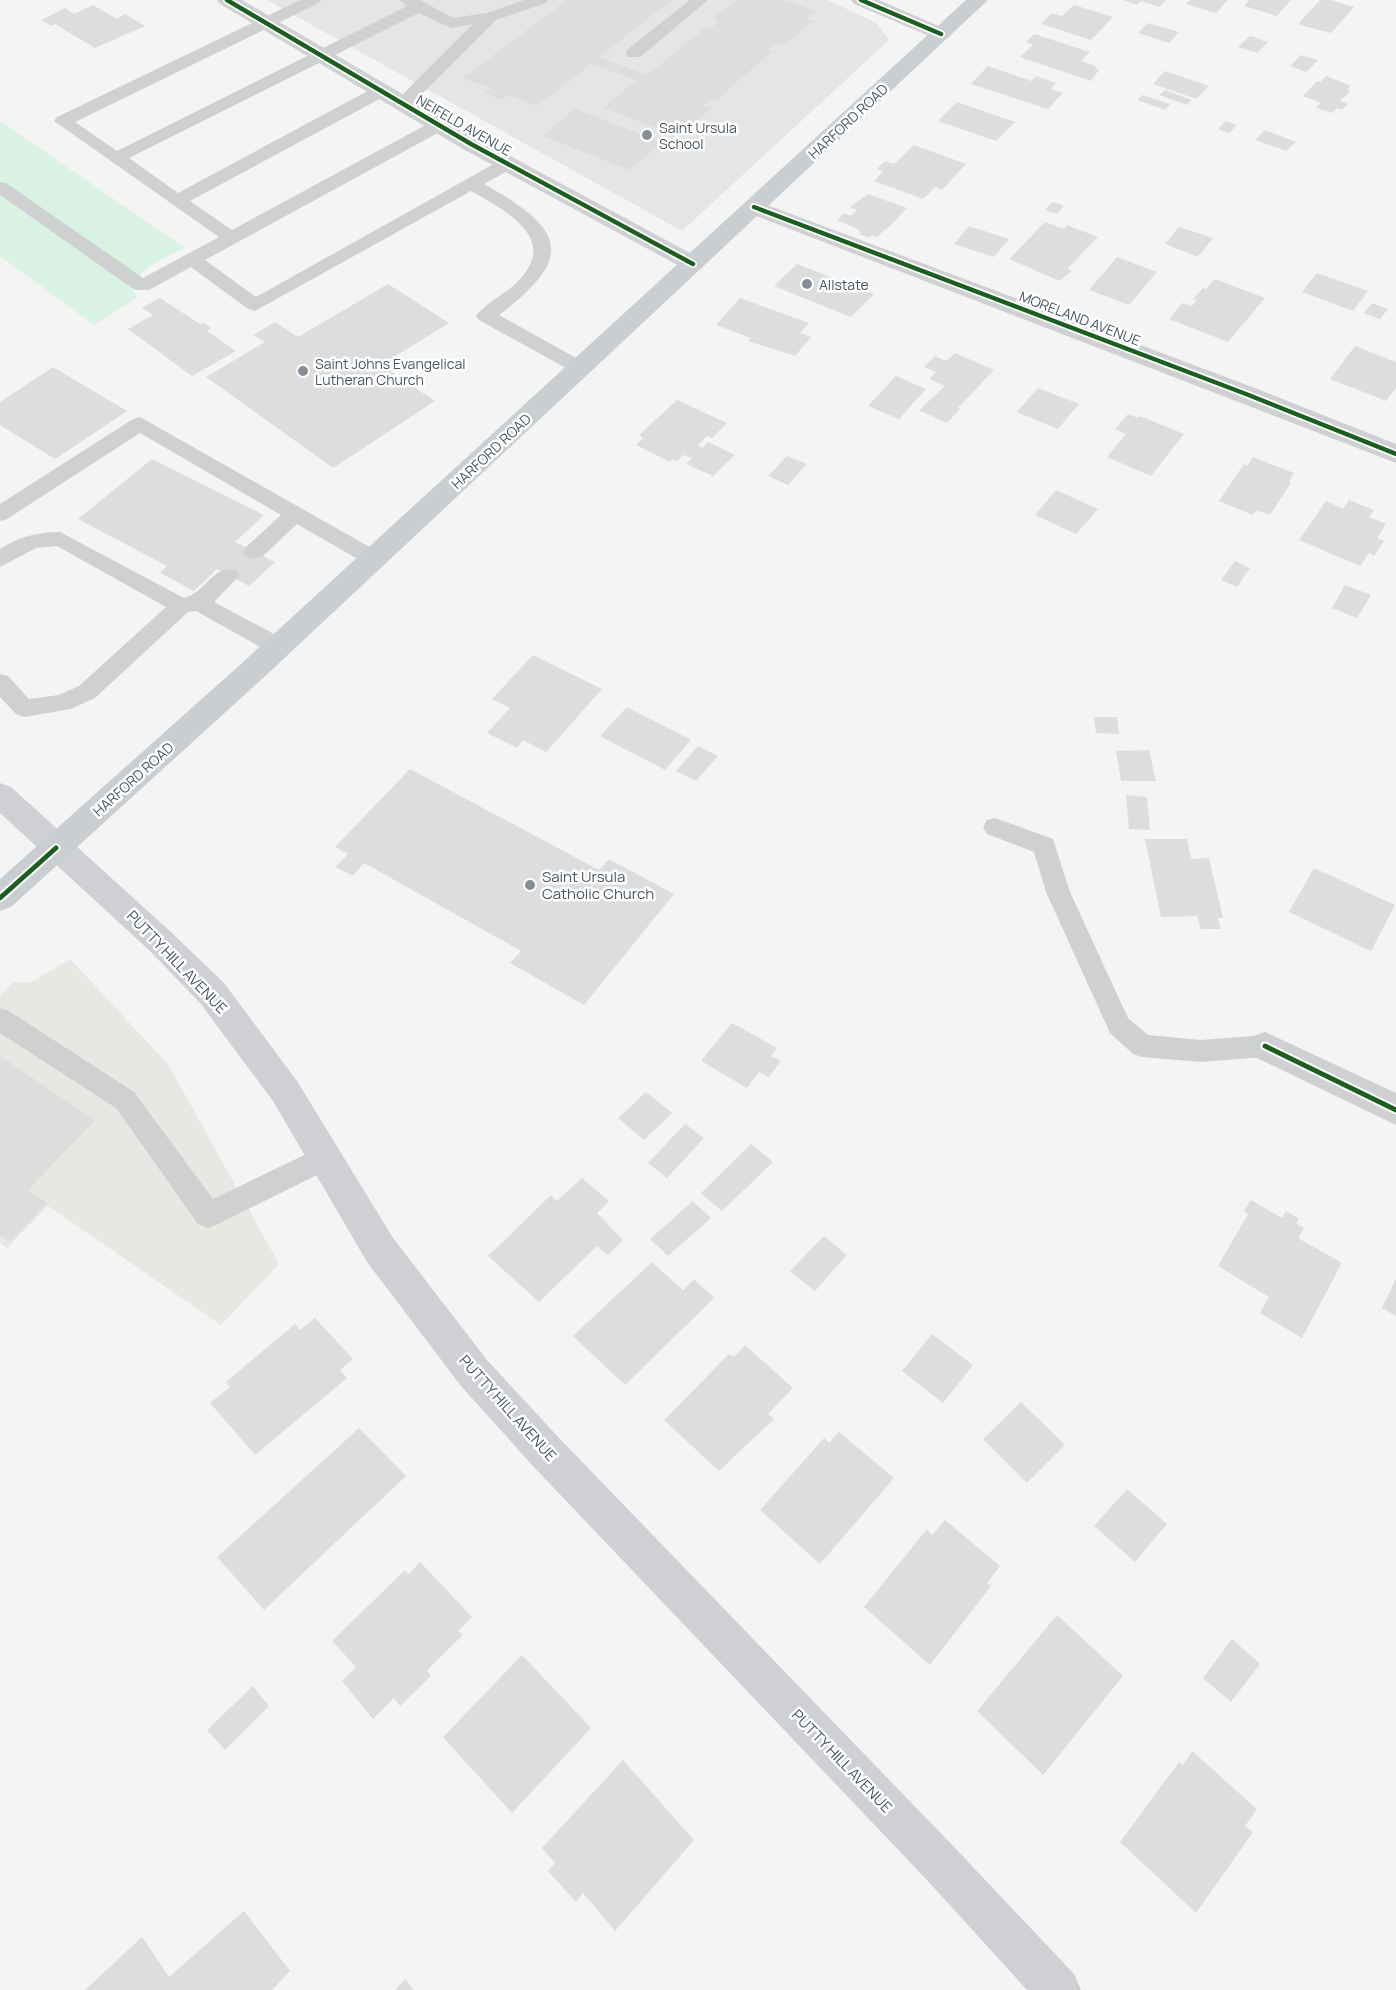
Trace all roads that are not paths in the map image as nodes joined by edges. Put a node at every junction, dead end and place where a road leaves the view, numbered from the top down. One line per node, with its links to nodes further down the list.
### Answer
1 (227, 0): 9 (street, NEIFELD AVENUE)
2 (313, 0): 9 (lane)
3 (540, 0): 8 (lane)
4 (700, 0): 11 (lane)
5 (861, 0): 10 (street)
6 (978, 0): 10 (main road, HARFORD ROAD)
7 (414, 3): 8 (lane); 12 (lane)
8 (490, 17): 14 (lane)
9 (266, 23): 12 (street, NEIFELD AVENUE); 16 (lane)
10 (941, 34): 21 (main road, HARFORD ROAD)
11 (634, 53)
12 (321, 56): 13 (street, NEIFELD AVENUE); 16 (lane)
13 (381, 91): 14 (street, NEIFELD AVENUE); 20 (lane)
14 (402, 104): 15 (street, NEIFELD AVENUE)
15 (439, 125): 17 (street, NEIFELD AVENUE); 22 (lane)
16 (116, 158): 20 (lane)
17 (507, 164): 18 (lane); 24 (street, NEIFELD AVENUE)
18 (471, 184): 23 (lane); 25 (lane)
19 (0, 187): 23 (lane)
20 (178, 200): 22 (lane)
21 (754, 207): 24 (main road, HARFORD ROAD); 26 (street, MORELAND AVENUE)
22 (232, 238): 23 (lane)
23 (192, 259)
24 (693, 264): 25 (main road, HARFORD ROAD)
25 (580, 369): 30 (main road, HARFORD ROAD)
26 (1396, 454)
27 (0, 514): 28 (lane)
28 (294, 515): 29 (lane); 30 (lane)
29 (254, 552)
30 (374, 559): 34 (main road, HARFORD ROAD)
31 (0, 560): 33 (lane)
32 (229, 576): 33 (lane)
33 (190, 605): 34 (lane); 35 (lane)
34 (279, 647): 38 (main road, HARFORD ROAD)
35 (0, 682)
36 (0, 795): 38 (main road, PUTTY HILL AVENUE)
37 (995, 827): 41 (lane)
38 (56, 848): 39 (main road, HARFORD ROAD); 43 (main road, PUTTY HILL AVENUE)
39 (0, 898)
40 (0, 1019): 43 (lane)
41 (1265, 1046): 42 (street)
42 (1396, 1110)
43 (325, 1157): 44 (main road, PUTTY HILL AVENUE)
44 (1058, 1990)

